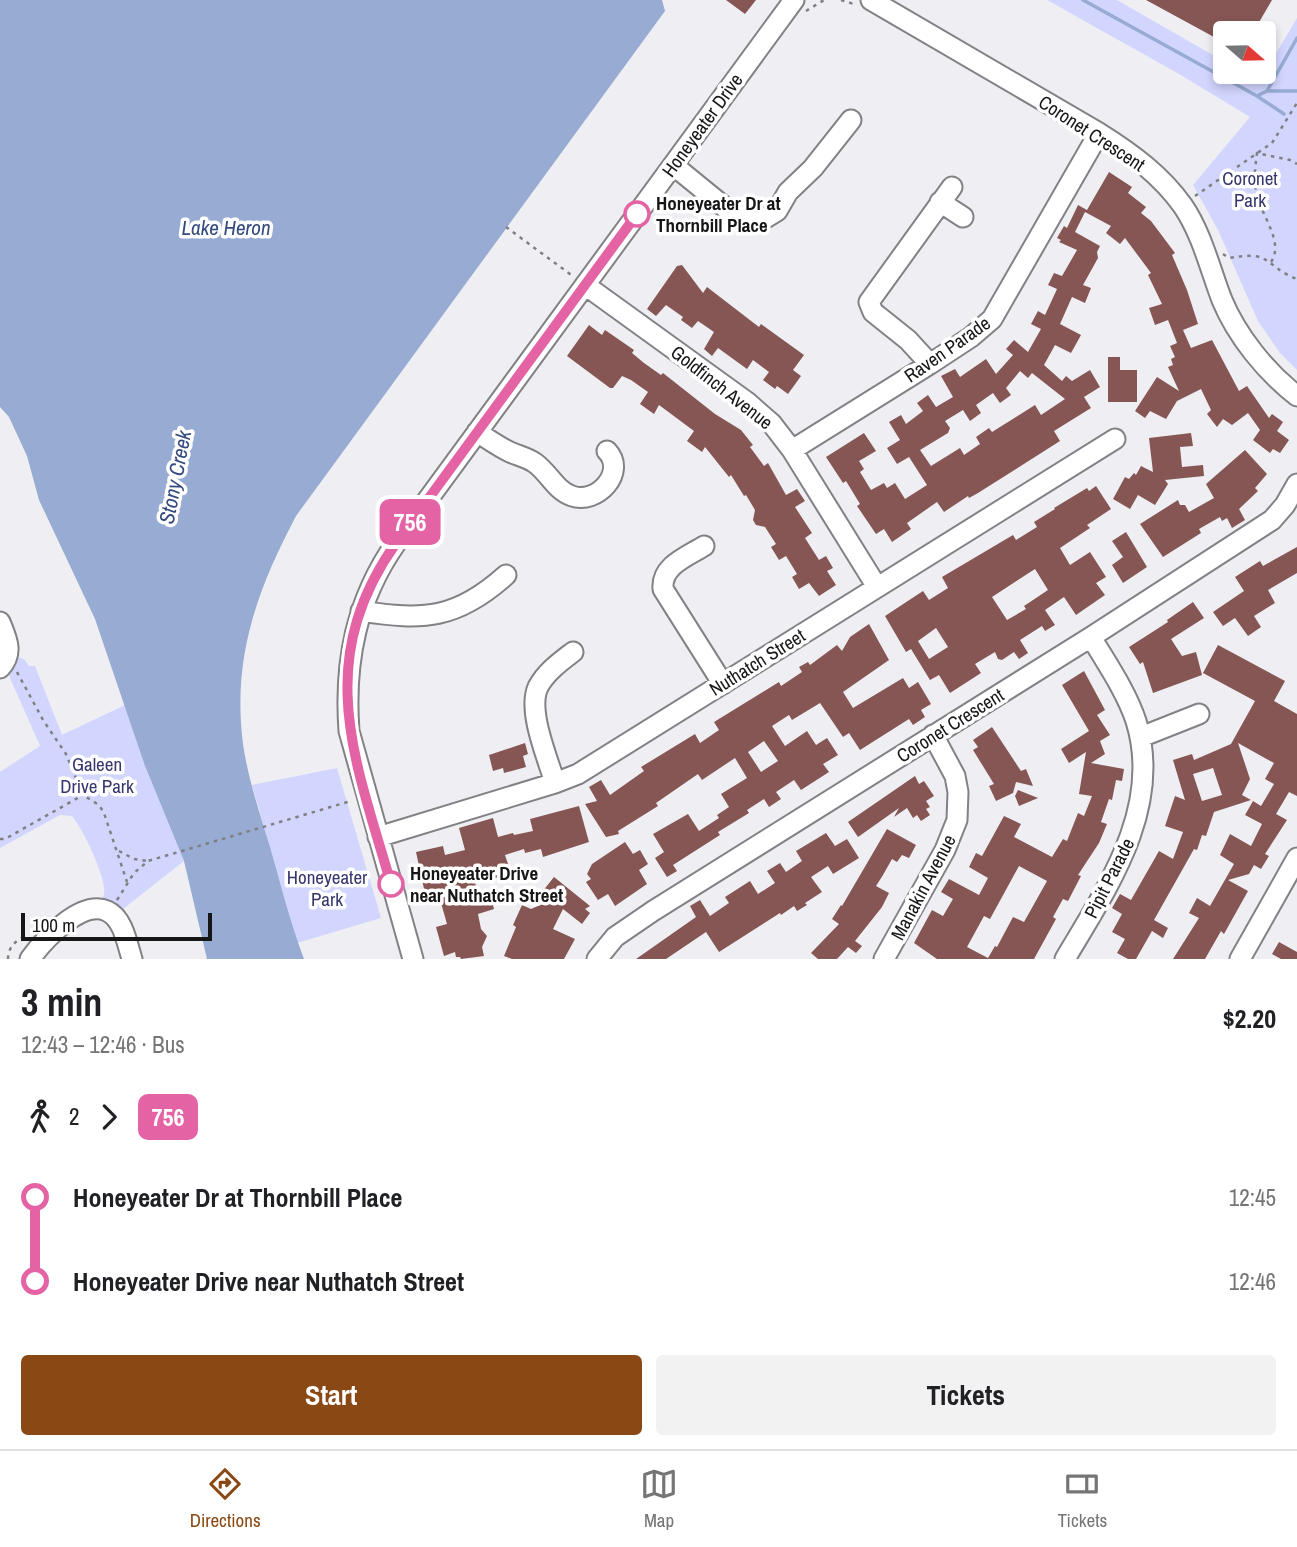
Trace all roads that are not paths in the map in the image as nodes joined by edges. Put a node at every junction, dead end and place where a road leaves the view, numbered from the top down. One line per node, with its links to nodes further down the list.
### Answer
1 (871, 0): 4 (street, Coronet Crescent)
2 (800, 6): 5 (street, Honeyeater Drive)
3 (851, 120): 5 (street)
4 (1099, 133): 8 (street, Raven Parade); 9 (street, Coronet Crescent)
5 (673, 165): 7 (street, Honeyeater Drive)
6 (963, 217): 8 (street)
7 (585, 285): 10 (street, Honeyeater Drive); 12 (street, Goldfinch Avenue)
8 (930, 364): 12 (street, Raven Parade)
9 (1297, 396)
10 (477, 432): 13 (street); 18 (street, Honeyeater Drive)
11 (1115, 439): 17 (street, Nuthatch Street)
12 (792, 450): 17 (street, Goldfinch Avenue)
13 (607, 451)
14 (1297, 484): 20 (street, Coronet Crescent)
15 (704, 546): 23 (street)
16 (506, 575): 18 (street)
17 (877, 587): 23 (street, Nuthatch Street)
18 (361, 611): 28 (street, Honeyeater Drive)
19 (4, 631): 22 (street)
20 (1091, 637): 25 (street, Coronet Crescent); 26 (street, Pipit Parade)
21 (573, 652): 27 (street)
22 (3, 665)
23 (723, 684): 27 (street, Nuthatch Street)
24 (1199, 714): 26 (street)
25 (933, 735): 33 (street, Coronet Crescent); 34 (street, Manakin Avenue)
26 (1140, 737): 35 (street, Pipit Parade)
27 (555, 783): 28 (street, Nuthatch Street)
28 (378, 837): 32 (street, Honeyeater Drive)
29 (1297, 859): 36 (street)
30 (30, 959): 31 (street)
31 (132, 959)
32 (413, 959)
33 (597, 959)
34 (884, 959)
35 (1065, 959)
36 (1240, 959)

